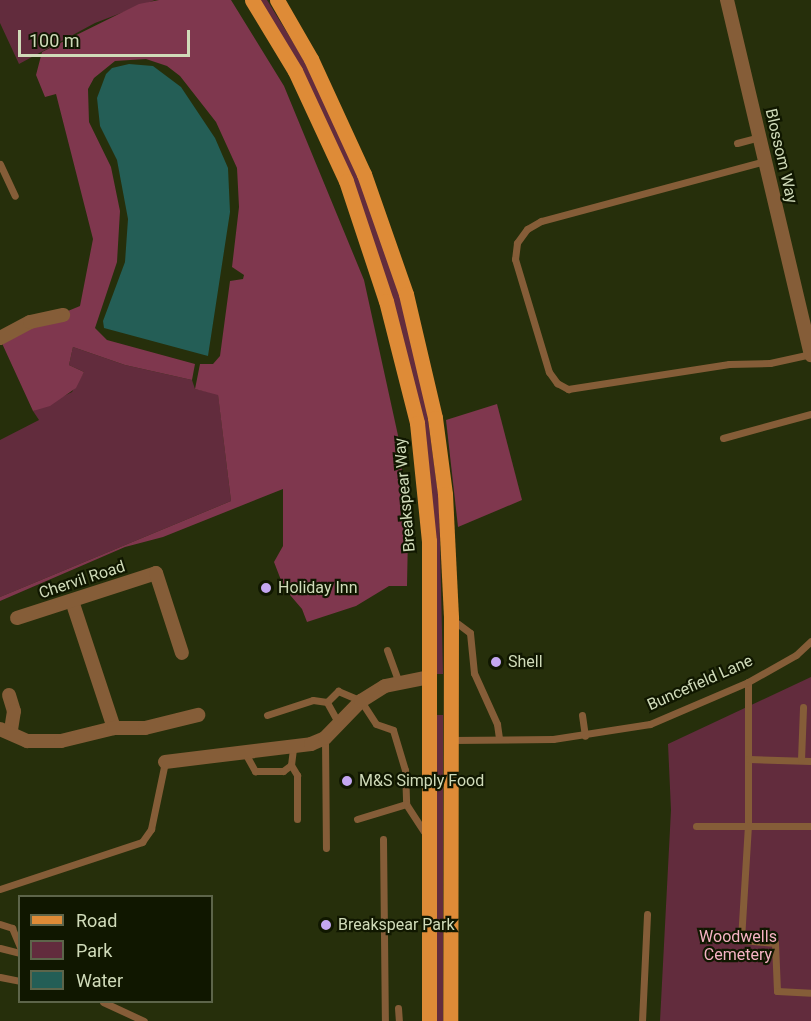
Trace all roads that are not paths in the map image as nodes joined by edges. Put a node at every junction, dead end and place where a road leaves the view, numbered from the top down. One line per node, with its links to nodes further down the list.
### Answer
1 (252, 0): 20 (main road, Breakspear Way)
2 (277, 0): 16 (main road)
3 (727, 0): 4 (street, Blossom Way)
4 (760, 137): 5 (lane); 6 (street, Blossom Way)
5 (737, 143)
6 (765, 161): 11 (street, Blossom Way); 11 (lane)
7 (0, 164): 8 (lane)
8 (15, 196)
9 (63, 315): 10 (street)
10 (0, 338)
11 (811, 354)
12 (811, 414): 13 (lane)
13 (723, 438)
14 (72, 601): 15 (street, Chervil Road); 19 (street, Chervil Road); 31 (street)
15 (18, 618)
16 (451, 618): 35 (lane); 36 (main road)
17 (811, 640): 22 (lane, Buncefield Lane)
18 (387, 650): 21 (lane)
19 (182, 653)
20 (430, 677): 21 (street); 51 (main road, Breakspear Way)
21 (398, 680): 24 (street)
22 (748, 682): 33 (lane, Buncefield Lane); 39 (lane)
23 (9, 695): 32 (street)
24 (361, 701): 25 (lane); 30 (street); 44 (lane)
25 (327, 702): 28 (lane); 30 (lane)
26 (803, 707): 40 (lane)
27 (198, 715): 31 (street)
28 (267, 715)
29 (582, 715): 33 (lane)
30 (339, 724): 34 (street)
31 (114, 728): 32 (street)
32 (6, 730)
33 (585, 736): 35 (lane, Buncefield Lane)
34 (325, 738): 37 (street); 52 (lane)
35 (499, 739): 36 (lane, Buncefield Lane)
36 (449, 740): 68 (main road)
37 (293, 749): 38 (street); 43 (lane)
38 (245, 753): 42 (street); 43 (lane)
39 (749, 759): 40 (lane); 47 (lane)
40 (801, 760): 41 (lane)
41 (811, 761)
42 (165, 762): 53 (lane)
43 (291, 765): 45 (lane)
44 (406, 804): 46 (lane); 51 (lane)
45 (297, 819)
46 (357, 819)
47 (748, 825): 48 (lane); 49 (lane); 61 (lane)
48 (696, 826)
49 (811, 826)
50 (383, 838): 65 (lane)
51 (430, 845): 67 (main road, Breakspear Way)
52 (326, 848)
53 (0, 889)
54 (647, 914): 69 (lane)
55 (0, 924): 56 (lane)
56 (18, 942)
57 (0, 948): 58 (lane)
58 (18, 952)
59 (0, 977): 60 (lane)
60 (18, 981)
61 (811, 993)
62 (105, 1003): 64 (lane)
63 (398, 1008): 66 (lane)
64 (144, 1021)
65 (385, 1021)
66 (399, 1021)
67 (429, 1021)
68 (450, 1021)
69 (642, 1021)

